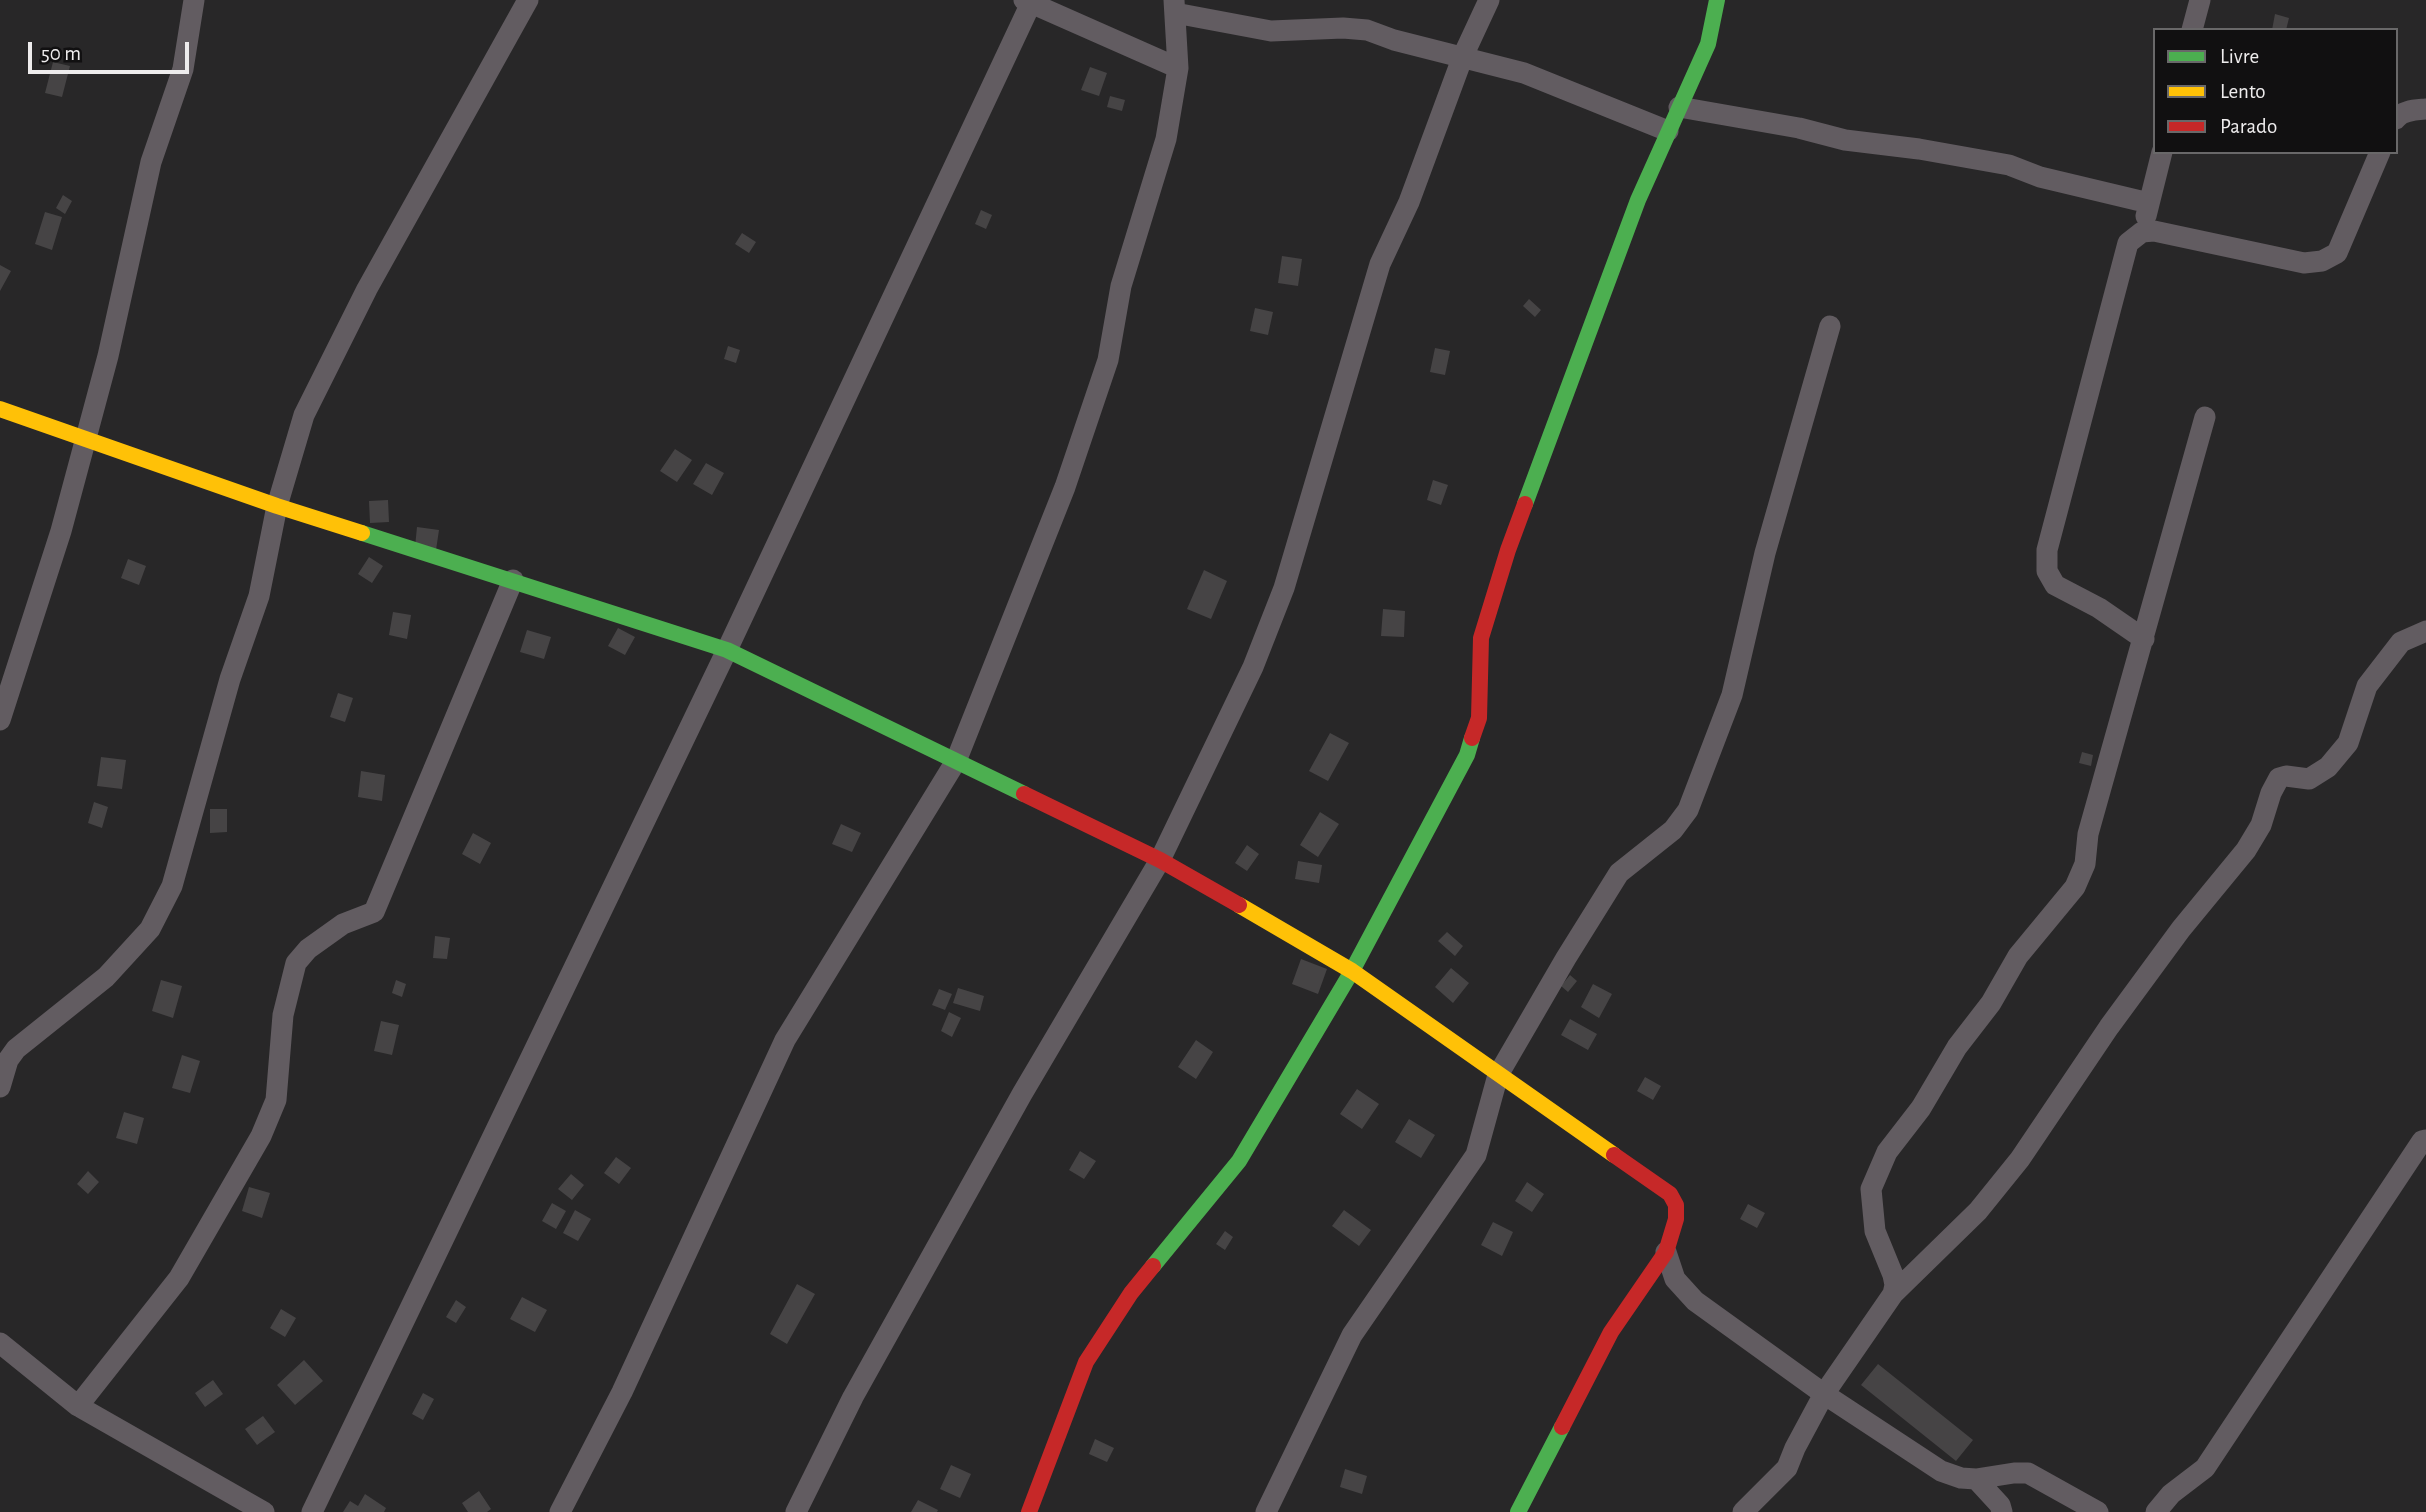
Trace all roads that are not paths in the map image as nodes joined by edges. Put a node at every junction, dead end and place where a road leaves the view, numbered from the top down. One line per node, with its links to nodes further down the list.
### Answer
1 (194, 0): 22 (street)
2 (528, 0): 23 (street)
3 (1489, 0): 9 (street)
4 (1717, 0): 11 (street)
5 (2200, 0): 8 (street)
6 (1027, 2): 10 (street); 27 (street)
7 (1175, 6): 9 (street); 10 (street)
8 (2193, 28)
9 (1462, 56): 14 (street); 30 (street)
10 (1178, 68): 29 (street)
11 (1679, 107): 14 (street); 17 (street)
12 (2426, 109): 13 (street)
13 (2398, 117)
14 (1668, 131): 31 (street)
15 (2161, 154): 17 (street)
16 (2380, 154): 18 (street)
17 (2149, 203): 18 (street)
18 (2142, 232): 26 (street)
19 (1830, 326): 32 (street)
20 (0, 409): 22 (street)
21 (2205, 417): 26 (street)
22 (85, 439): 23 (street); 28 (street)
23 (277, 506): 24 (street); 33 (street)
24 (513, 580): 27 (street); 39 (street)
25 (2426, 631): 36 (street)
26 (2144, 639): 36 (street)
27 (727, 650): 29 (street); 42 (street)
28 (0, 720)
29 (956, 761): 30 (street); 43 (street)
30 (1160, 860): 31 (street); 44 (street)
31 (1352, 971): 32 (street); 45 (street)
32 (1498, 1075): 35 (street); 46 (street)
33 (0, 1087)
34 (2426, 1140): 51 (street)
35 (1666, 1252): 38 (street); 47 (street)
36 (1893, 1294): 38 (street)
37 (0, 1343): 39 (street)
38 (1824, 1394): 40 (street); 48 (street)
39 (78, 1406): 41 (street)
40 (1976, 1479): 49 (street); 50 (street)
41 (264, 1512)
42 (312, 1512)
43 (560, 1512)
44 (796, 1512)
45 (1029, 1512)
46 (1266, 1512)
47 (1518, 1512)
48 (1743, 1512)
49 (2002, 1512)
50 (2098, 1512)
51 (2156, 1512)

